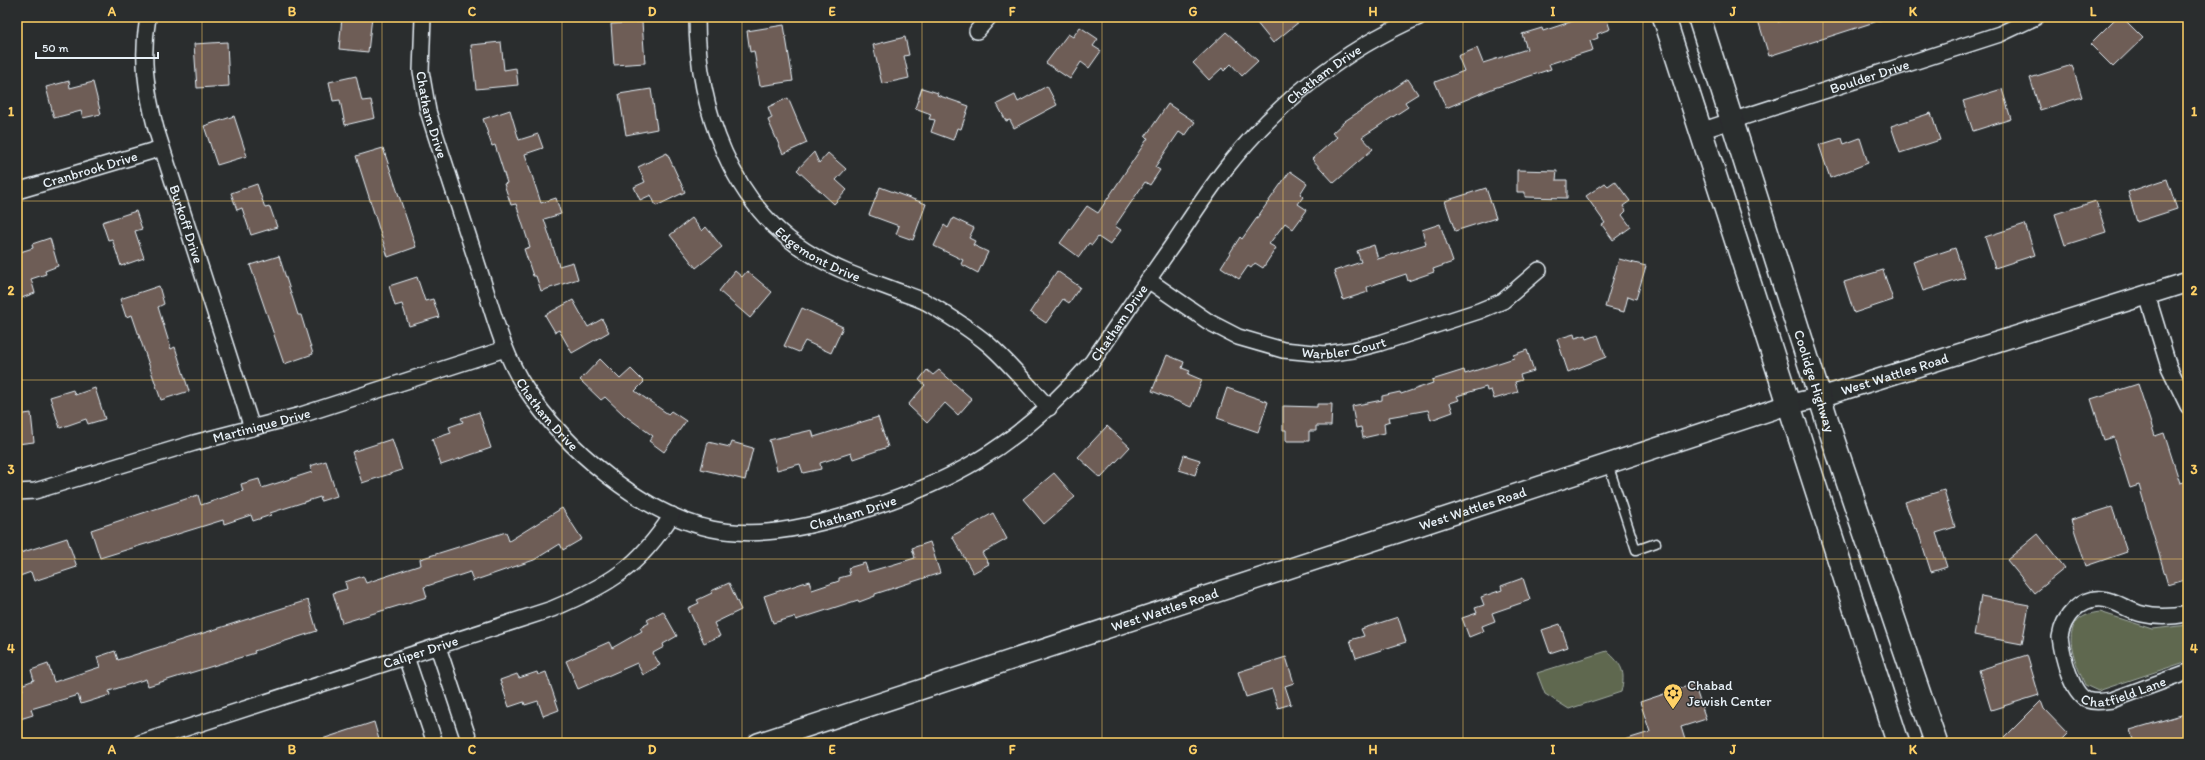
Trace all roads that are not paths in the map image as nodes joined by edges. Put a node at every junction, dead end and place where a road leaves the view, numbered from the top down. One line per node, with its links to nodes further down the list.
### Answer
1 (148, 17): 12 (street, Burkoff Drive)
2 (423, 17): 18 (street, Chatham Drive)
3 (696, 17): 22 (street, Edgemont Drive)
4 (989, 17): 9 (street)
5 (1419, 17): 15 (street, Chatham Drive)
6 (1664, 17): 11 (main road)
7 (1699, 17): 10 (main road, Coolidge Highway)
8 (2036, 17): 10 (street, Boulder Drive)
9 (976, 31)
10 (1732, 121): 11 (street, Boulder Drive); 19 (main road, Coolidge Highway)
11 (1700, 130): 20 (main road)
12 (162, 148): 13 (street, Cranbrook Drive); 23 (street, Burkoff Drive)
13 (17, 191)
14 (1539, 270): 15 (street, Warbler Court)
15 (1148, 280): 22 (street, Chatham Drive)
16 (2188, 282): 17 (street, West Wattles Road)
17 (2147, 295): 19 (street, West Wattles Road); 21 (street)
18 (505, 349): 23 (street, Martinique Drive); 26 (street, Chatham Drive)
19 (1821, 397): 20 (street, West Wattles Road); 38 (main road, Coolidge Highway)
20 (1787, 405): 24 (street, West Wattles Road); 36 (main road)
21 (2188, 406)
22 (1049, 408): 26 (street, Chatham Drive)
23 (252, 428): 25 (street, Martinique Drive)
24 (1607, 463): 27 (lane); 35 (street, West Wattles Road)
25 (17, 492)
26 (672, 515): 29 (street, Caliper Drive)
27 (1656, 543)
28 (2188, 614): 31 (street, Chatfield Lane)
29 (438, 646): 30 (street, Caliper Drive); 34 (street)
30 (406, 657): 32 (street, Caliper Drive); 33 (street)
31 (2188, 672)
32 (140, 743)
33 (435, 743)
34 (470, 743)
35 (758, 743)
36 (1899, 743): 37 (main road)
37 (1932, 743)
38 (1936, 743)

